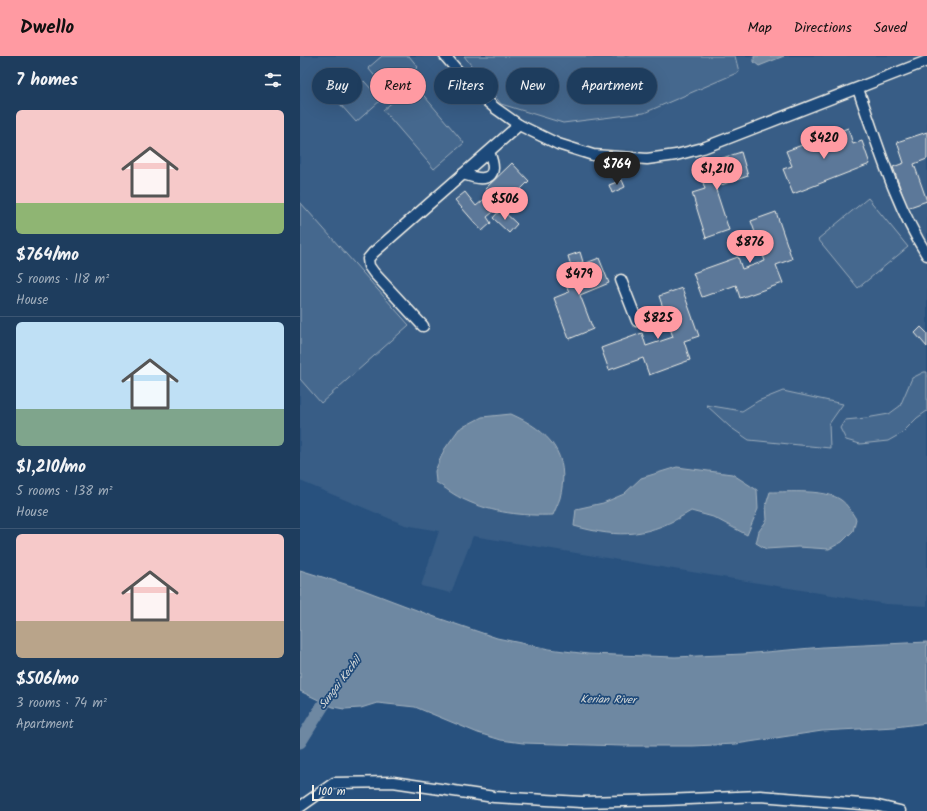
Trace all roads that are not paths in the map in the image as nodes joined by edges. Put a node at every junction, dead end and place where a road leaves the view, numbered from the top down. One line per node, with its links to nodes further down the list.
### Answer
1 (445, 56): 4 (street)
2 (927, 61): 3 (street)
3 (858, 89): 4 (street); 7 (street)
4 (519, 125): 5 (street)
5 (489, 152): 6 (street); 6 (street)
6 (463, 174): 10 (street)
7 (927, 255)
8 (621, 280): 9 (street)
9 (637, 321)
10 (423, 326)
11 (300, 807): 12 (street)
12 (900, 811)

